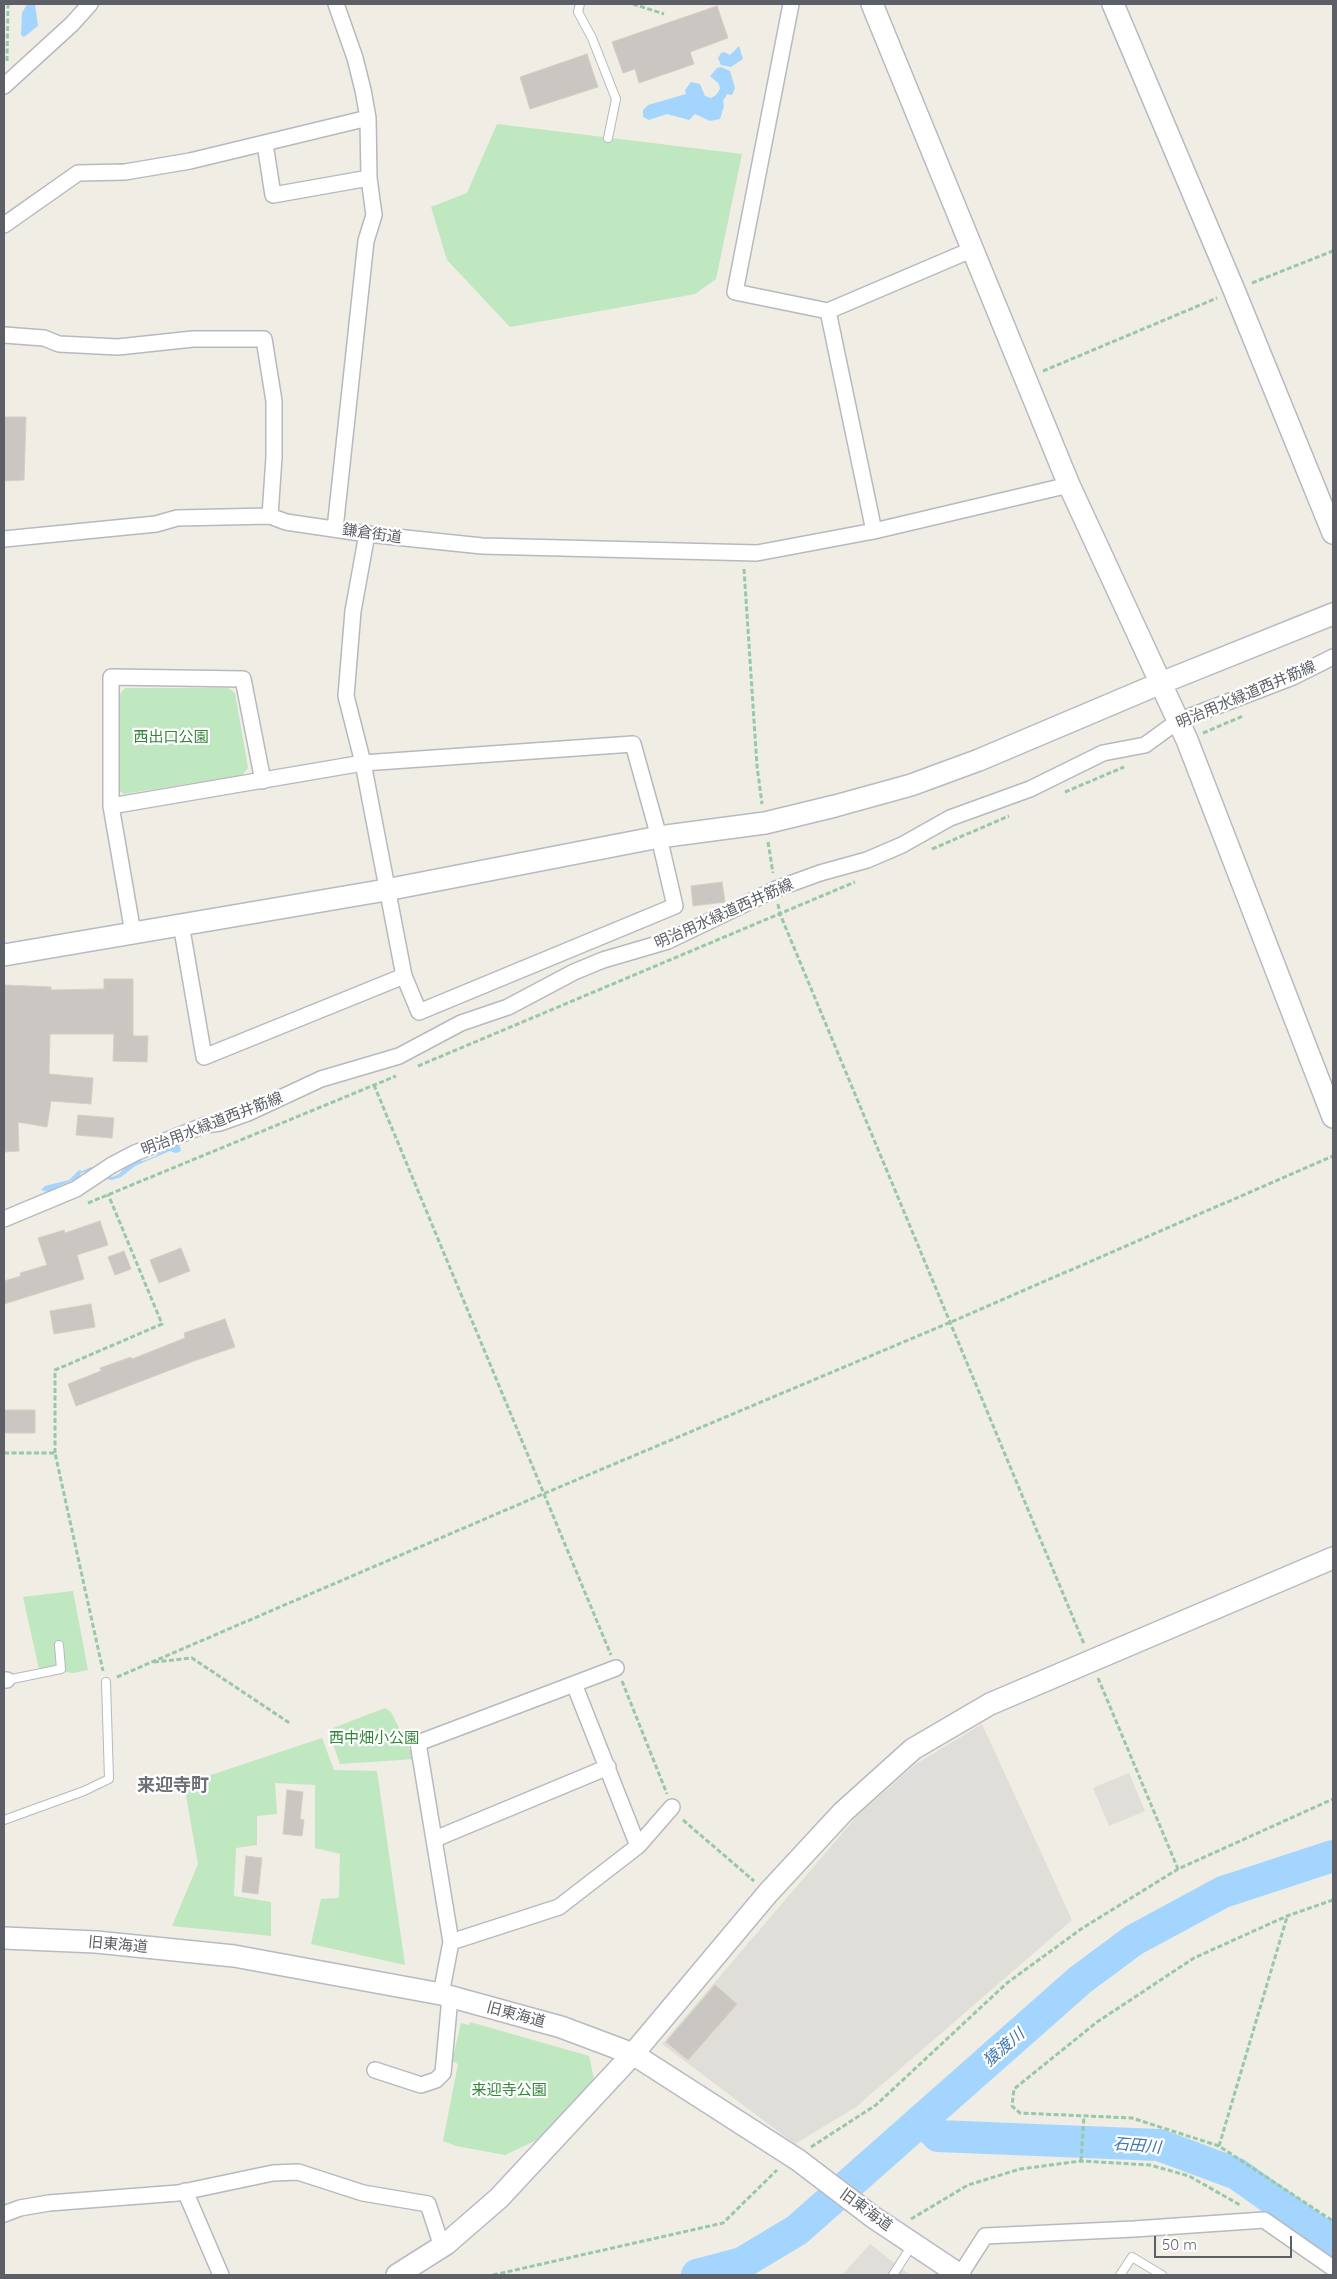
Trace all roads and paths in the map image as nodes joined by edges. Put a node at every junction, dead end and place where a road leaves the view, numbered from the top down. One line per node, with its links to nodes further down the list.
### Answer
1 (8, 4): 10 (path)
2 (90, 4): 10 (street)
3 (336, 4): 11 (street)
4 (580, 4): 12 (lane)
5 (633, 4): 9 (path)
6 (791, 4): 19 (street)
7 (872, 4): 16 (street)
8 (1113, 4): 18 (street)
9 (664, 14)
10 (5, 85)
11 (368, 118): 13 (street); 14 (street)
12 (608, 138)
13 (265, 144): 14 (street); 15 (street)
14 (369, 178): 24 (street)
15 (4, 225)
16 (971, 250): 19 (street); 21 (street)
17 (1333, 251): 18 (path)
18 (1234, 290): 21 (path); 26 (street)
19 (828, 311): 25 (street)
20 (4, 335): 23 (street)
21 (1025, 378): 22 (street)
22 (1069, 485): 25 (street, 鎌倉街道); 32 (street)
23 (270, 516): 24 (street, 鎌倉街道); 28 (street, 鎌倉街道)
24 (335, 528): 27 (street, 鎌倉街道)
25 (874, 531): 29 (street, 鎌倉街道)
26 (1333, 533)
27 (367, 534): 29 (street, 鎌倉街道); 34 (street)
28 (4, 538)
29 (743, 552): 37 (path)
30 (1333, 614): 32 (street)
31 (1333, 657): 33 (street, 明治用水緑道西井筋線)
32 (1161, 683): 33 (street); 37 (street)
33 (1178, 721): 39 (street, 明治用水緑道西井筋線); 46 (street)
34 (363, 763): 35 (street); 38 (street); 40 (street)
35 (263, 781): 36 (street); 36 (street)
36 (111, 806): 42 (street)
37 (765, 823): 38 (street); 39 (path)
38 (659, 837): 40 (street); 44 (street)
39 (776, 889): 49 (street, 明治用水緑道西井筋線); 50 (path)
40 (386, 890): 41 (street); 44 (street)
41 (181, 924): 42 (street); 44 (street)
42 (133, 933): 43 (street)
43 (4, 955)
44 (404, 976)
45 (374, 1085): 53 (path)
46 (1333, 1117)
47 (1333, 1156): 50 (path)
48 (108, 1194): 51 (path)
49 (4, 1219)
50 (951, 1322): 53 (path); 56 (path)
51 (56, 1453): 52 (path); 60 (path)
52 (4, 1454)
53 (543, 1494): 57 (path); 58 (path)
54 (1333, 1558): 56 (street)
55 (58, 1645): 59 (lane)
56 (1090, 1660): 69 (path); 70 (street)
57 (149, 1663): 60 (path); 62 (path)
58 (616, 1668): 61 (street); 65 (path)
59 (6, 1680)
60 (106, 1682): 66 (lane)
61 (574, 1684): 63 (street); 67 (street)
62 (291, 1724)
63 (608, 1767): 67 (street); 68 (street)
64 (1333, 1799): 69 (path)
65 (672, 1807): 68 (street); 70 (path)
66 (4, 1820)
67 (435, 1839): 74 (street)
68 (638, 1846): 74 (street)
69 (1178, 1869): 80 (path)
70 (768, 1893): 76 (street)
71 (1333, 1900): 72 (path)
72 (1287, 1916): 78 (path); 79 (path)
73 (4, 1938): 75 (street, 旧東海道)
74 (451, 1942): 75 (street)
75 (445, 1996): 76 (street, 旧東海道); 77 (street)
76 (633, 2054): 80 (street, 旧東海道); 88 (street)
77 (375, 2070)
78 (1084, 2116): 79 (path); 81 (path)
79 (1219, 2146): 85 (path)
80 (795, 2158): 86 (street, 旧東海道); 93 (path)
81 (1081, 2161): 84 (path); 86 (path)
82 (185, 2191): 83 (street); 88 (street); 91 (street)
83 (4, 2214)
84 (1264, 2220): 89 (street); 90 (street)
85 (1333, 2221)
86 (893, 2230): 87 (street, 旧東海道)
87 (913, 2243): 90 (street, 旧東海道); 94 (lane)
88 (442, 2247): 92 (street)
89 (1333, 2268)
90 (953, 2273)
91 (221, 2275)
92 (398, 2275)
93 (493, 2275)
94 (893, 2275)
95 (1120, 2275): 96 (lane)
96 (1162, 2275)

